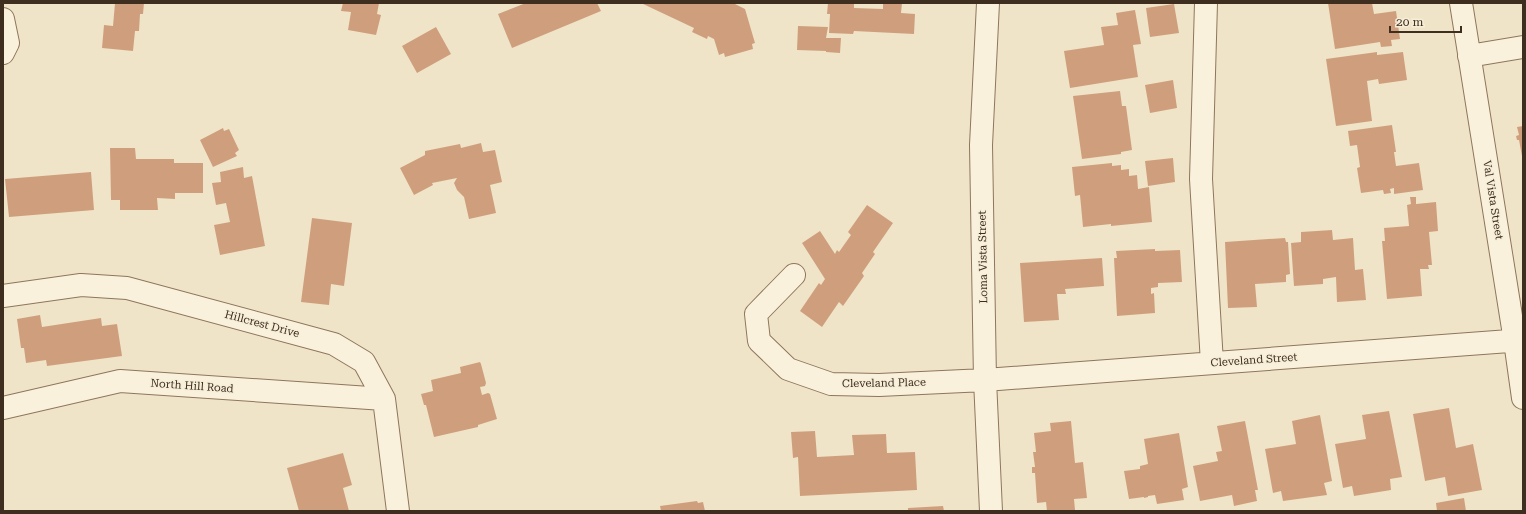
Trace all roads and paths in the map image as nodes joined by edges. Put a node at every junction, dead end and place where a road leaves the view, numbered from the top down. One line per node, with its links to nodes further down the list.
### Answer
1 (988, 3): 12 (street, Loma Vista Street)
2 (1206, 3): 11 (street)
3 (1461, 3): 7 (street, Val Vista Street)
4 (3, 19): 6 (street)
5 (1523, 47): 7 (street)
6 (3, 53)
7 (1469, 56): 10 (street, Val Vista Street)
8 (794, 275): 12 (street, Cleveland Place)
9 (3, 296): 14 (street, Hillcrest Drive)
10 (1519, 341): 11 (street, Cleveland Street); 13 (street, Val Vista Street)
11 (1212, 363): 12 (street, Cleveland Street)
12 (985, 380): 17 (street, Loma Vista Street)
13 (1523, 398)
14 (384, 400): 15 (street, North Hill Road); 16 (street, Hillcrest Drive)
15 (3, 408)
16 (398, 511)
17 (991, 511)

